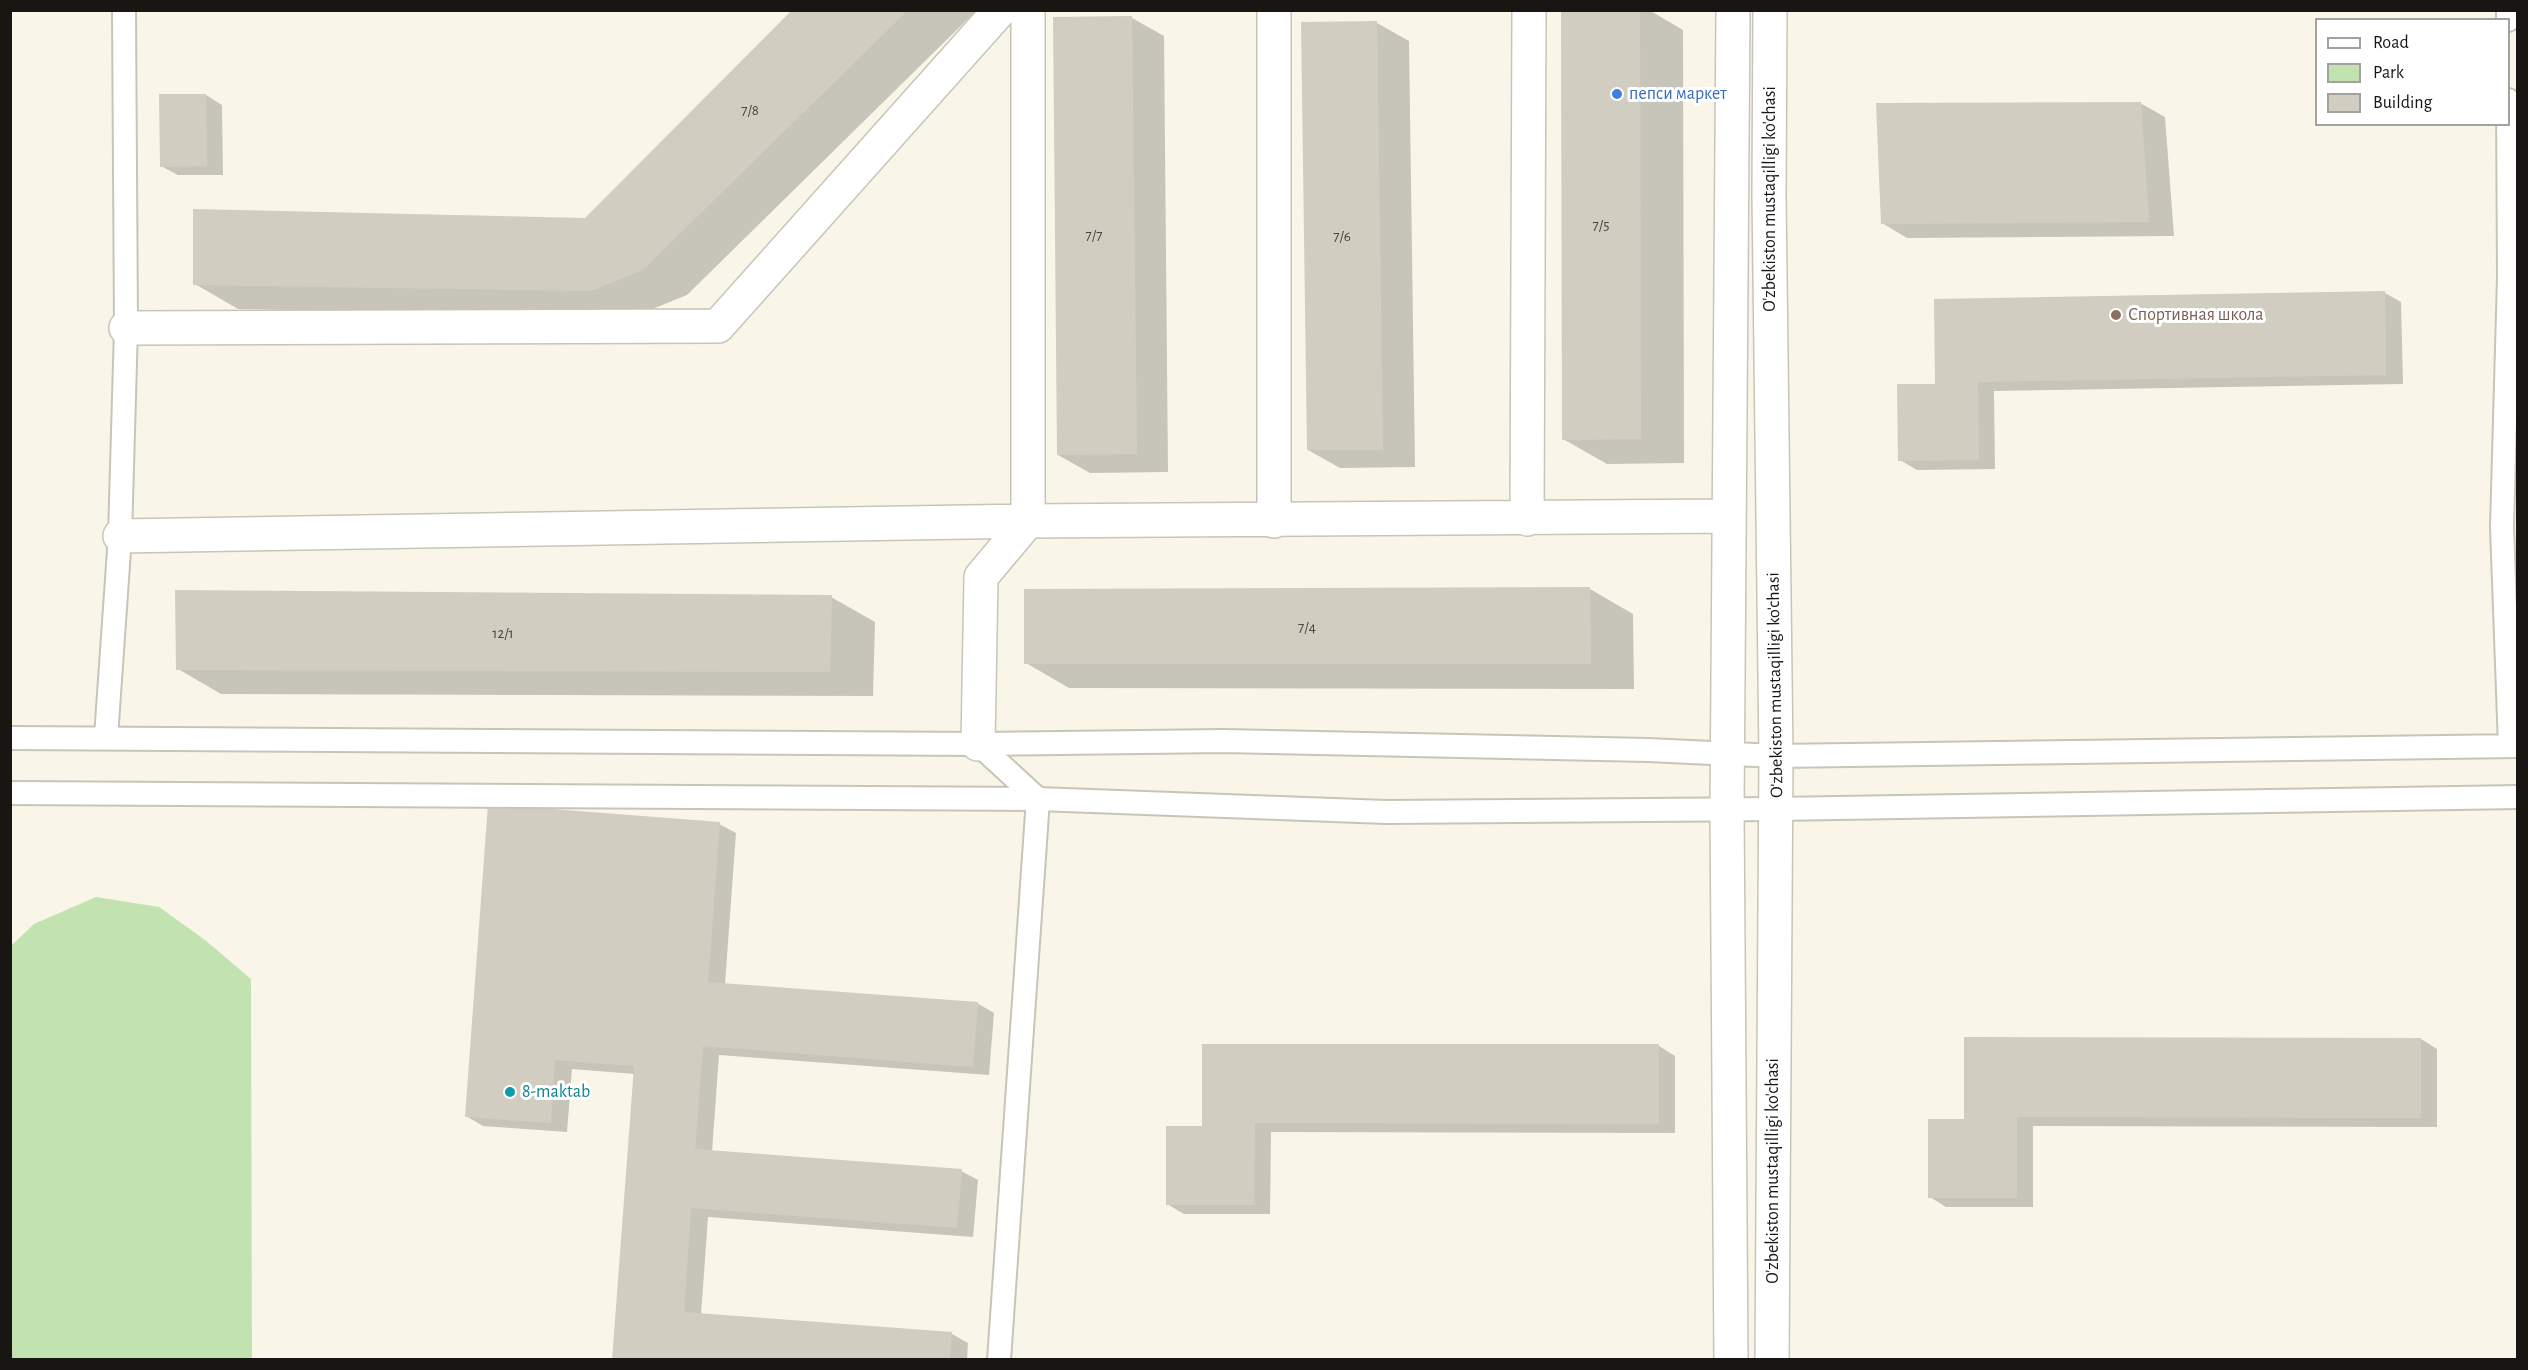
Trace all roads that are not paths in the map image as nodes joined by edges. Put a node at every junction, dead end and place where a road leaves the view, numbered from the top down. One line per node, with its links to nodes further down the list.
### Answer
1 (124, 10): 9 (lane)
2 (1000, 10): 9 (street)
3 (1028, 10): 12 (street)
4 (1274, 10): 13 (street)
5 (1529, 10): 11 (street)
6 (1733, 10): 10 (street)
7 (1770, 10): 21 (street, O'zbekiston mustaqilligi ko'chasi)
8 (2508, 126): 14 (lane)
9 (126, 328): 15 (lane)
10 (1728, 516): 11 (street); 20 (street)
11 (1527, 519): 13 (street)
12 (1028, 521): 13 (street); 15 (street); 18 (street)
13 (1274, 521)
14 (2510, 526): 19 (lane)
15 (120, 536): 16 (lane)
16 (106, 737): 17 (lane); 18 (lane)
17 (10, 738)
18 (978, 744): 20 (lane); 24 (lane)
19 (2514, 746): 21 (lane)
20 (1727, 755): 21 (lane); 25 (street)
21 (1776, 756): 26 (street, O'zbekiston mustaqilligi ko'chasi)
22 (10, 793): 24 (lane)
23 (2517, 797): 26 (lane)
24 (1038, 799): 25 (lane); 27 (lane)
25 (1726, 808): 26 (lane); 28 (street)
26 (1776, 809): 29 (street, O'zbekiston mustaqilligi ko'chasi)
27 (999, 1359)
28 (1731, 1359)
29 (1772, 1359)

